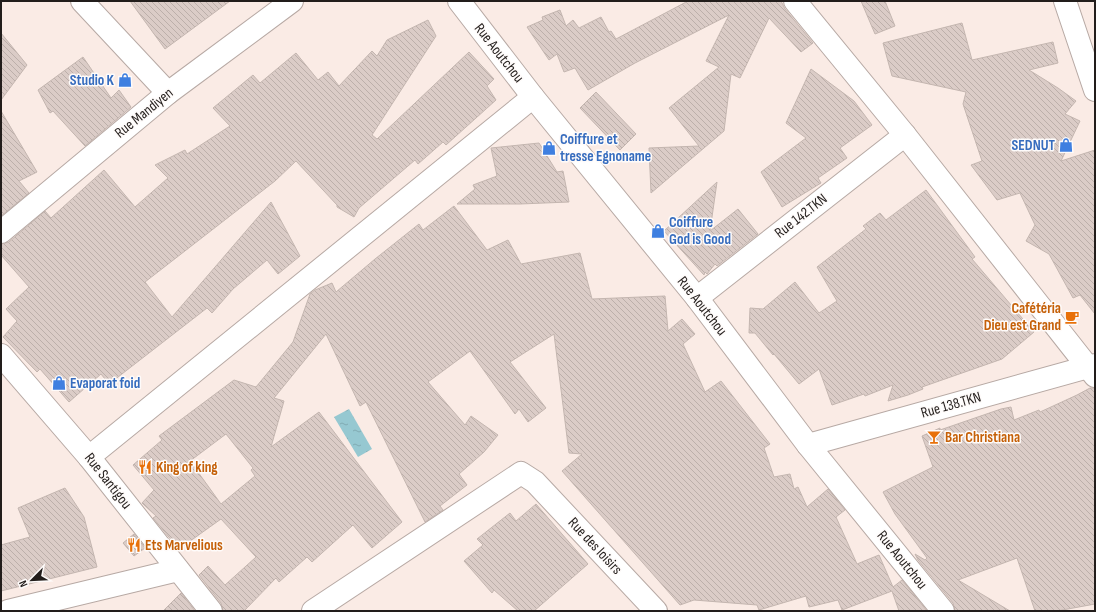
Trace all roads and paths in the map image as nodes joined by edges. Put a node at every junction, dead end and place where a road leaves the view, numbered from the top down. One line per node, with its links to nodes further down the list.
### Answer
1 (82, 1): 7 (street)
2 (292, 1): 7 (street, Rue Mandiyen)
3 (459, 1): 8 (street, Rue Aoutchou)
4 (795, 1): 9 (street)
5 (1065, 1): 6 (street)
6 (1095, 90)
7 (168, 93): 10 (street, Rue Mandiyen)
8 (533, 97): 11 (street, Rue Aoutchou); 15 (street)
9 (905, 135): 11 (street, Rue 142.TKN); 13 (street)
10 (1, 232)
11 (697, 298): 14 (street, Rue Aoutchou)
12 (1, 355): 15 (street, Rue Santigou)
13 (1092, 369): 14 (street, Rue 138.TKN)
14 (808, 445): 21 (street, Rue Aoutchou)
15 (89, 457): 16 (street, Rue Santigou)
16 (178, 570): 17 (street); 18 (street, Rue Santigou)
17 (8, 611)
18 (211, 611)
19 (313, 611): 20 (street, Rue des loisirs)
20 (656, 611)
21 (944, 611)

